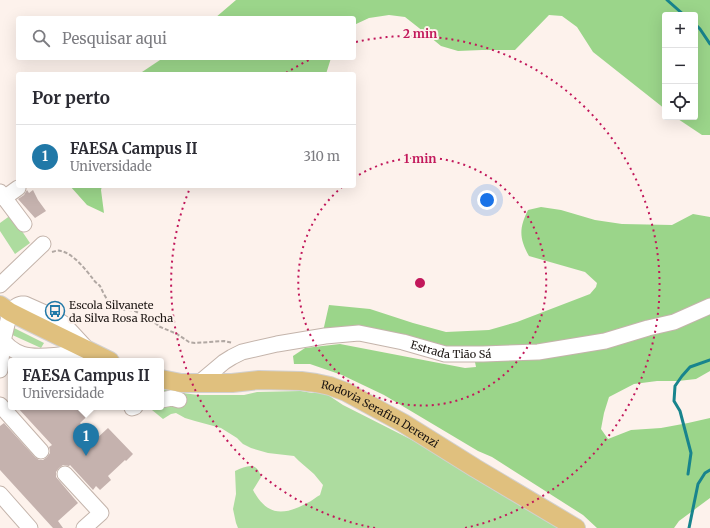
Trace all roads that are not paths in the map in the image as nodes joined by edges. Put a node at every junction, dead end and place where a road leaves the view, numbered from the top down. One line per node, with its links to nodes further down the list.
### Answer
1 (18, 188): 2 (street)
2 (2, 195): 3 (street)
3 (24, 224)
4 (44, 244): 5 (street)
5 (0, 285)
6 (710, 306): 15 (street, Estrada Tião Sá)
7 (5, 308): 8 (main road); 9 (street)
8 (65, 332): 10 (main road); 11 (street)
9 (2, 338): 11 (street); 13 (street)
10 (88, 350): 11 (street); 12 (main road)
11 (27, 358)
12 (104, 358)
13 (0, 370)
14 (164, 380): 15 (main road, Rodovia Serafim Derenzi)
15 (199, 383): 24 (main road, Rodovia Serafim Derenzi)
16 (164, 399): 17 (street)
17 (178, 400)
18 (0, 405): 19 (street)
19 (41, 451)
20 (65, 474): 23 (street)
21 (0, 494): 22 (street)
22 (30, 528)
23 (84, 528)
24 (576, 528)

